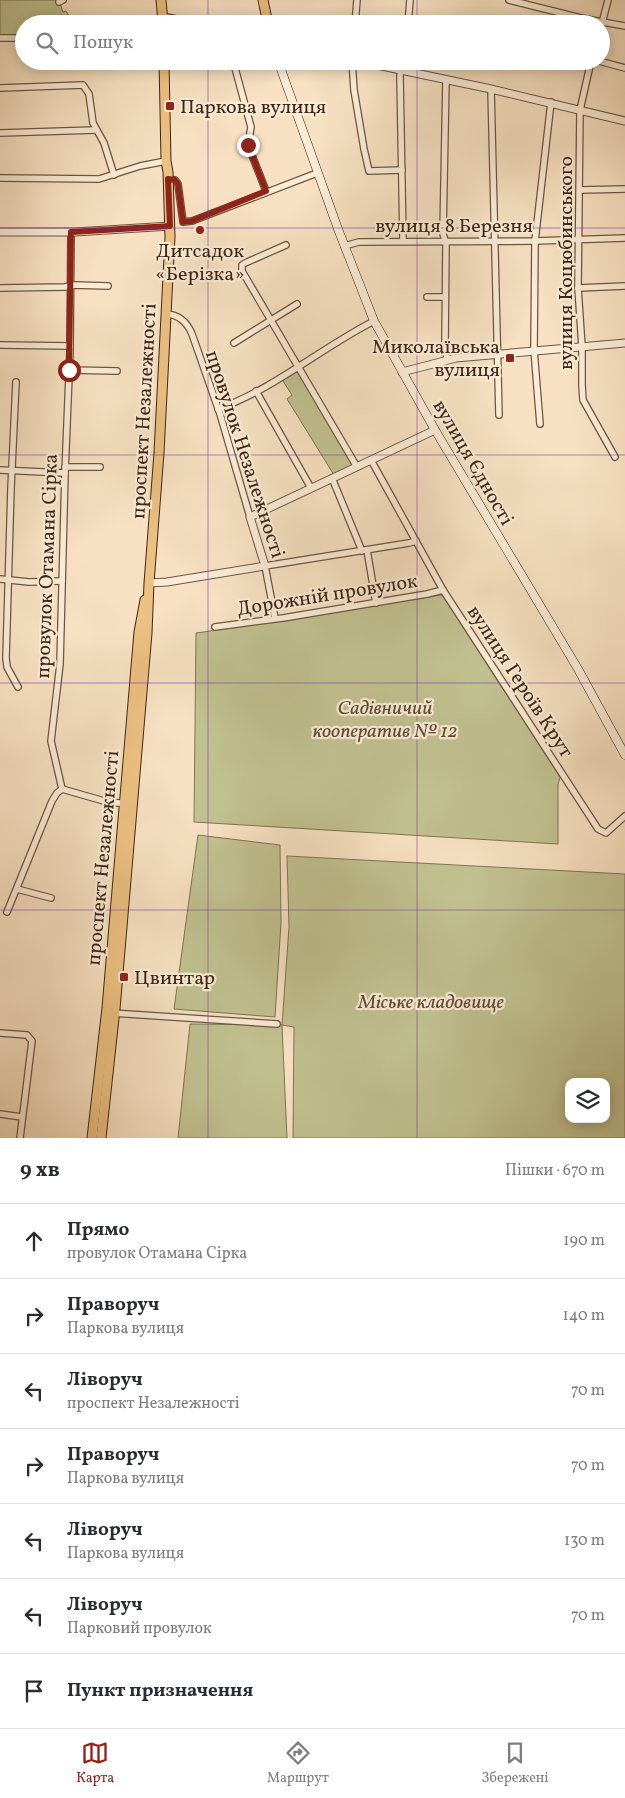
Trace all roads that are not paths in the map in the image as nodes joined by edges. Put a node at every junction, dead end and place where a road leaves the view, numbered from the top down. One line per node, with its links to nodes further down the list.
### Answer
1 (161, 0): 7 (main road)
2 (263, 0): 8 (main road)
3 (357, 0): 9 (street)
4 (410, 0): 10 (street)
5 (509, 0): 11 (street)
6 (608, 0): 12 (street)
7 (162, 15)
8 (266, 15)
9 (356, 15)
10 (409, 15)
11 (565, 15)
12 (604, 15)
13 (610, 25): 14 (street)
14 (625, 26)
15 (0, 38): 16 (street)
16 (15, 38)
17 (610, 64): 18 (street)
18 (625, 68)
19 (164, 70): 33 (main road, проспект Незалежності)
20 (236, 70): 41 (street)
21 (281, 70): 35 (main road, вулиця Єдності)
22 (353, 70): 34 (street)
23 (401, 70): 25 (street); 34 (street)
24 (589, 70): 29 (street, вулиця Коцюбинського)
25 (446, 79): 27 (street); 47 (street)
26 (0, 88): 31 (street)
27 (491, 89): 28 (street); 48 (street)
28 (550, 102): 29 (street); 49 (street)
29 (580, 110): 30 (street); 40 (street, вулиця Коцюбинського)
30 (625, 122)
31 (96, 130): 32 (street); 36 (street)
32 (0, 133)
33 (166, 161): 36 (street); 38 (main road, проспект Незалежності)
34 (402, 170): 50 (street)
35 (317, 173): 41 (street); 52 (main road, вулиця Єдності)
36 (114, 175): 37 (street)
37 (0, 178)
38 (168, 179): 41 (street); 42 (main road, проспект Незалежності)
39 (625, 189): 40 (street)
40 (580, 190): 46 (street, вулиця Коцюбинського)
41 (266, 191)
42 (170, 226): 44 (street); 61 (main road, проспект Незалежності)
43 (0, 232): 44 (street)
44 (71, 232): 53 (street, провулок Отамана Сірка)
45 (625, 238): 46 (street, вулиця 8 Березня)
46 (579, 240): 49 (street, вулиця 8 Березня); 57 (street, вулиця Коцюбинського)
47 (445, 241): 48 (street, вулиця 8 Березня); 50 (street, вулиця 8 Березня); 59 (street)
48 (494, 241): 49 (street, вулиця 8 Березня); 70 (street)
49 (535, 241): 69 (street)
50 (404, 242): 52 (street, вулиця 8 Березня)
51 (286, 246): 62 (street)
52 (344, 246): 63 (main road, вулиця Єдності)
53 (71, 286): 54 (street); 56 (street); 67 (street, провулок Отамана Сірка)
54 (108, 286)
55 (625, 286): 57 (street)
56 (0, 288)
57 (578, 288): 68 (street, вулиця Коцюбинського)
58 (427, 297): 59 (street)
59 (445, 297): 71 (street)
60 (297, 304): 62 (street)
61 (167, 314): 78 (street, провулок Незалежності); 98 (main road, проспект Незалежності)
62 (272, 321): 64 (street); 72 (street)
63 (374, 321): 72 (street); 75 (main road, вулиця Єдності)
64 (234, 343)
65 (625, 343): 68 (street)
66 (0, 346): 67 (street)
67 (70, 346): 73 (street, провулок Отамана Сірка)
68 (582, 347): 69 (street); 82 (street, вулиця Коцюбинського)
69 (534, 350): 70 (street); 80 (street)
70 (497, 353): 71 (street); 79 (street)
71 (447, 359): 75 (street)
72 (299, 367): 77 (street); 85 (street)
73 (69, 370): 74 (street); 87 (street, провулок Отамана Сірка)
74 (117, 371)
75 (402, 372): 81 (main road, вулиця Єдності)
76 (16, 382): 88 (street)
77 (256, 390): 78 (street); 90 (street)
78 (218, 409): 91 (street, провулок Незалежності)
79 (499, 414)
80 (540, 424)
81 (435, 430): 83 (street); 104 (main road, вулиця Єдності)
82 (615, 457)
83 (371, 460): 85 (street); 92 (street, вулиця Героїв Крут)
84 (100, 467): 87 (street)
85 (357, 467): 89 (street)
86 (0, 470): 88 (street)
87 (65, 470): 88 (street); 97 (street, провулок Отамана Сірка)
88 (12, 471): 96 (street)
89 (332, 478): 90 (street); 93 (street)
90 (311, 488): 91 (street)
91 (250, 517): 94 (street, провулок Незалежності)
92 (416, 541): 93 (street); 99 (street, вулиця Героїв Крут)
93 (365, 550): 94 (street); 100 (street)
94 (265, 566): 98 (street); 101 (street, провулок Незалежності)
95 (0, 579): 96 (street)
96 (8, 580): 97 (street); 103 (street)
97 (62, 581): 105 (street, провулок Отамана Сірка)
98 (149, 583): 106 (main road, проспект Незалежності)
99 (443, 590): 100 (street, Дорожній провулок); 107 (street, вулиця Героїв Крут)
100 (376, 603): 101 (street, Дорожній провулок)
101 (275, 618): 102 (street, Дорожній провулок)
102 (215, 628)
103 (18, 687)
104 (625, 755)
105 (62, 789): 106 (street); 108 (street)
106 (128, 804): 111 (main road, проспект Незалежності)
107 (625, 816)
108 (17, 889): 109 (street); 110 (street)
109 (50, 898)
110 (7, 912)
111 (110, 1013): 112 (street); 117 (main road, проспект Незалежності); 118 (main road, проспект Незалежності)
112 (277, 1024)
113 (0, 1033): 115 (street)
114 (0, 1114): 115 (street)
115 (22, 1117): 116 (street)
116 (20, 1138)
117 (92, 1138)
118 (101, 1138)

